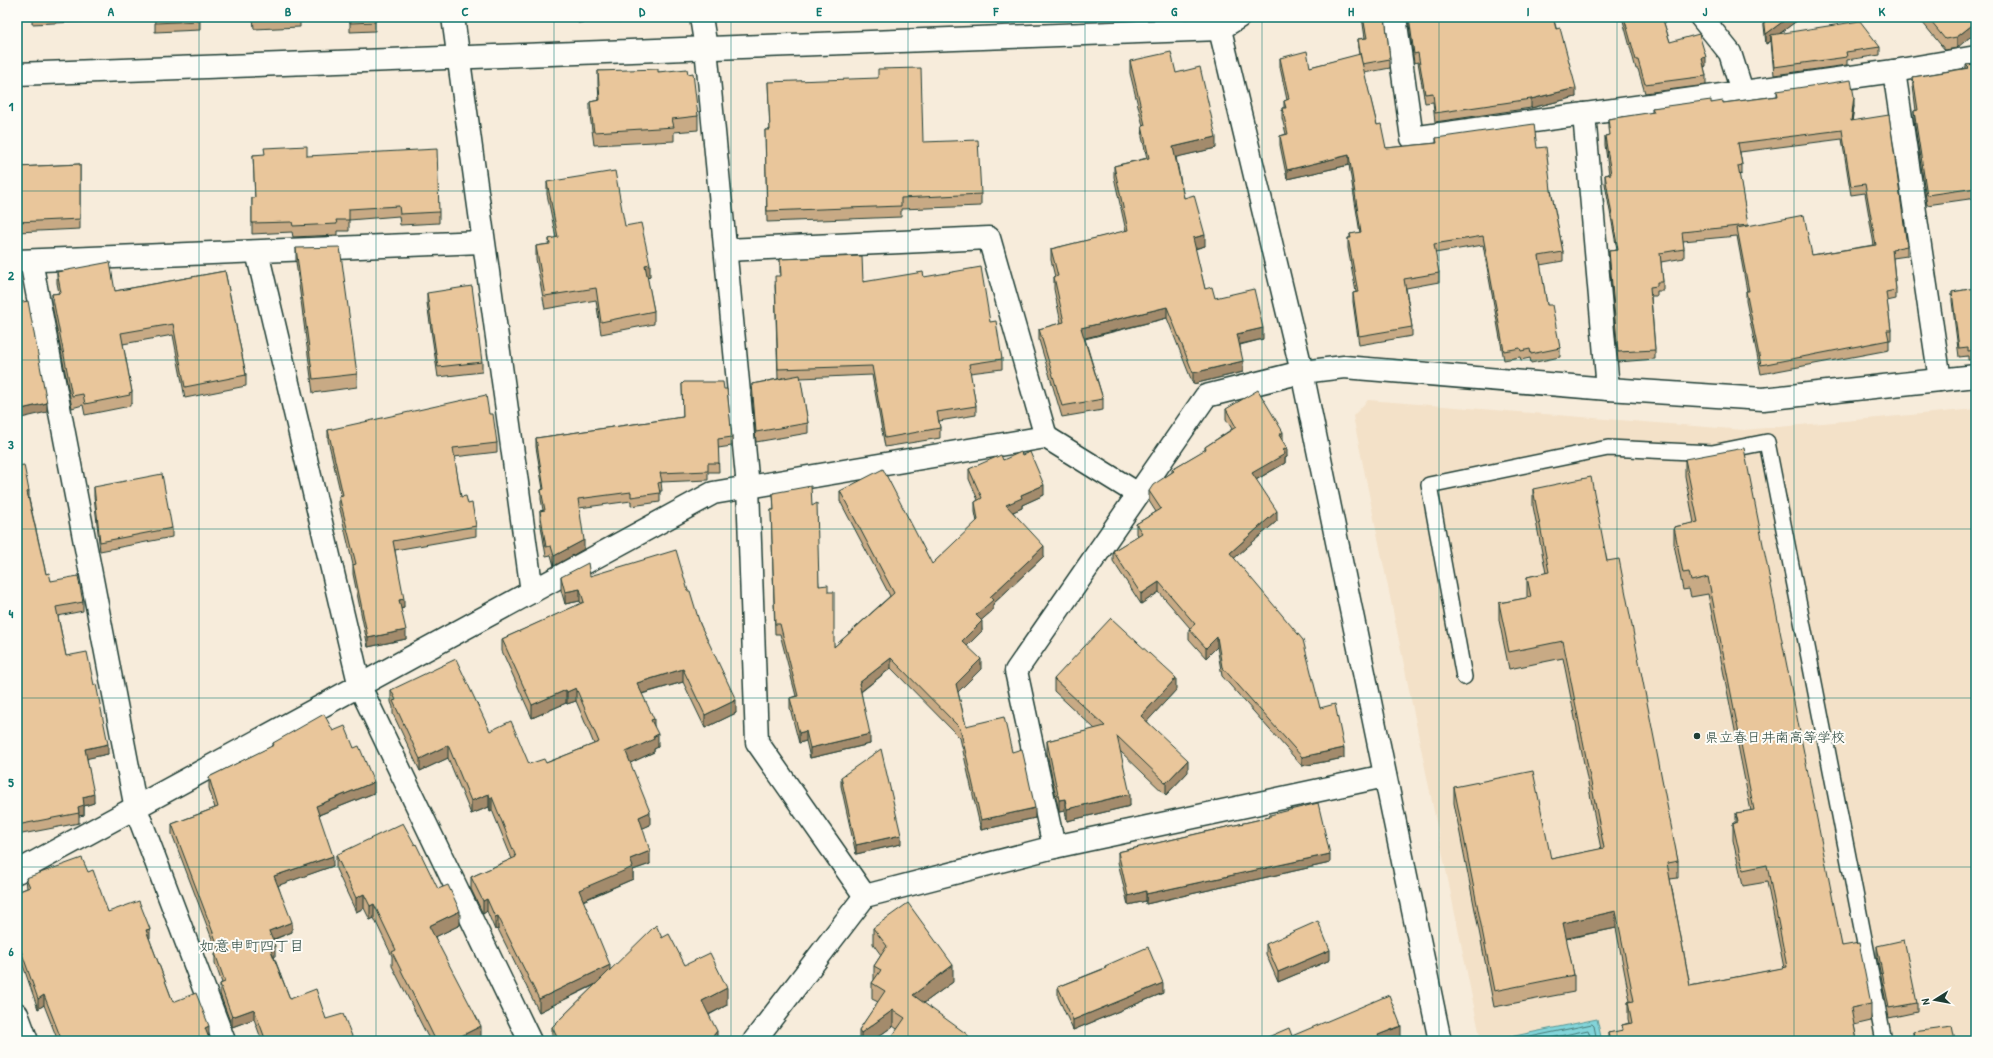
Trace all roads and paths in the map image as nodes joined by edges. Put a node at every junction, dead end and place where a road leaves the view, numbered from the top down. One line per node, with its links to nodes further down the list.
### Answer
1 (453, 17): 9 (street)
2 (701, 17): 7 (street)
3 (1239, 17): 6 (street)
4 (1395, 17): 13 (street)
5 (1701, 17): 12 (street)
6 (1218, 23): 7 (street); 18 (street)
7 (706, 48): 9 (street); 15 (street)
8 (1976, 57): 10 (street)
9 (459, 58): 11 (street); 14 (street)
10 (1894, 71): 12 (street); 20 (street)
11 (17, 74)
12 (1742, 91): 13 (street)
13 (1584, 114): 21 (street)
14 (482, 242): 16 (street); 25 (street)
15 (726, 250): 22 (street); 23 (street)
16 (257, 252): 17 (street); 27 (street)
17 (24, 261): 29 (street)
18 (1302, 372): 21 (street); 24 (street); 28 (street)
19 (1976, 376): 20 (street)
20 (1940, 380): 21 (street)
21 (1608, 389)
22 (1046, 437): 23 (street); 24 (street)
23 (748, 487): 25 (street); 32 (street)
24 (1138, 494): 30 (street)
25 (532, 592): 27 (street)
26 (1464, 677): 39 (lane)
27 (360, 687): 29 (street); 36 (street)
28 (1385, 776): 30 (street); 38 (street)
29 (136, 809): 31 (street); 35 (street)
30 (1054, 847): 32 (street)
31 (17, 872)
32 (865, 896): 37 (street)
33 (17, 1014): 34 (street)
34 (27, 1041)
35 (224, 1041)
36 (530, 1041)
37 (754, 1041)
38 (1440, 1041)
39 (1884, 1041)

